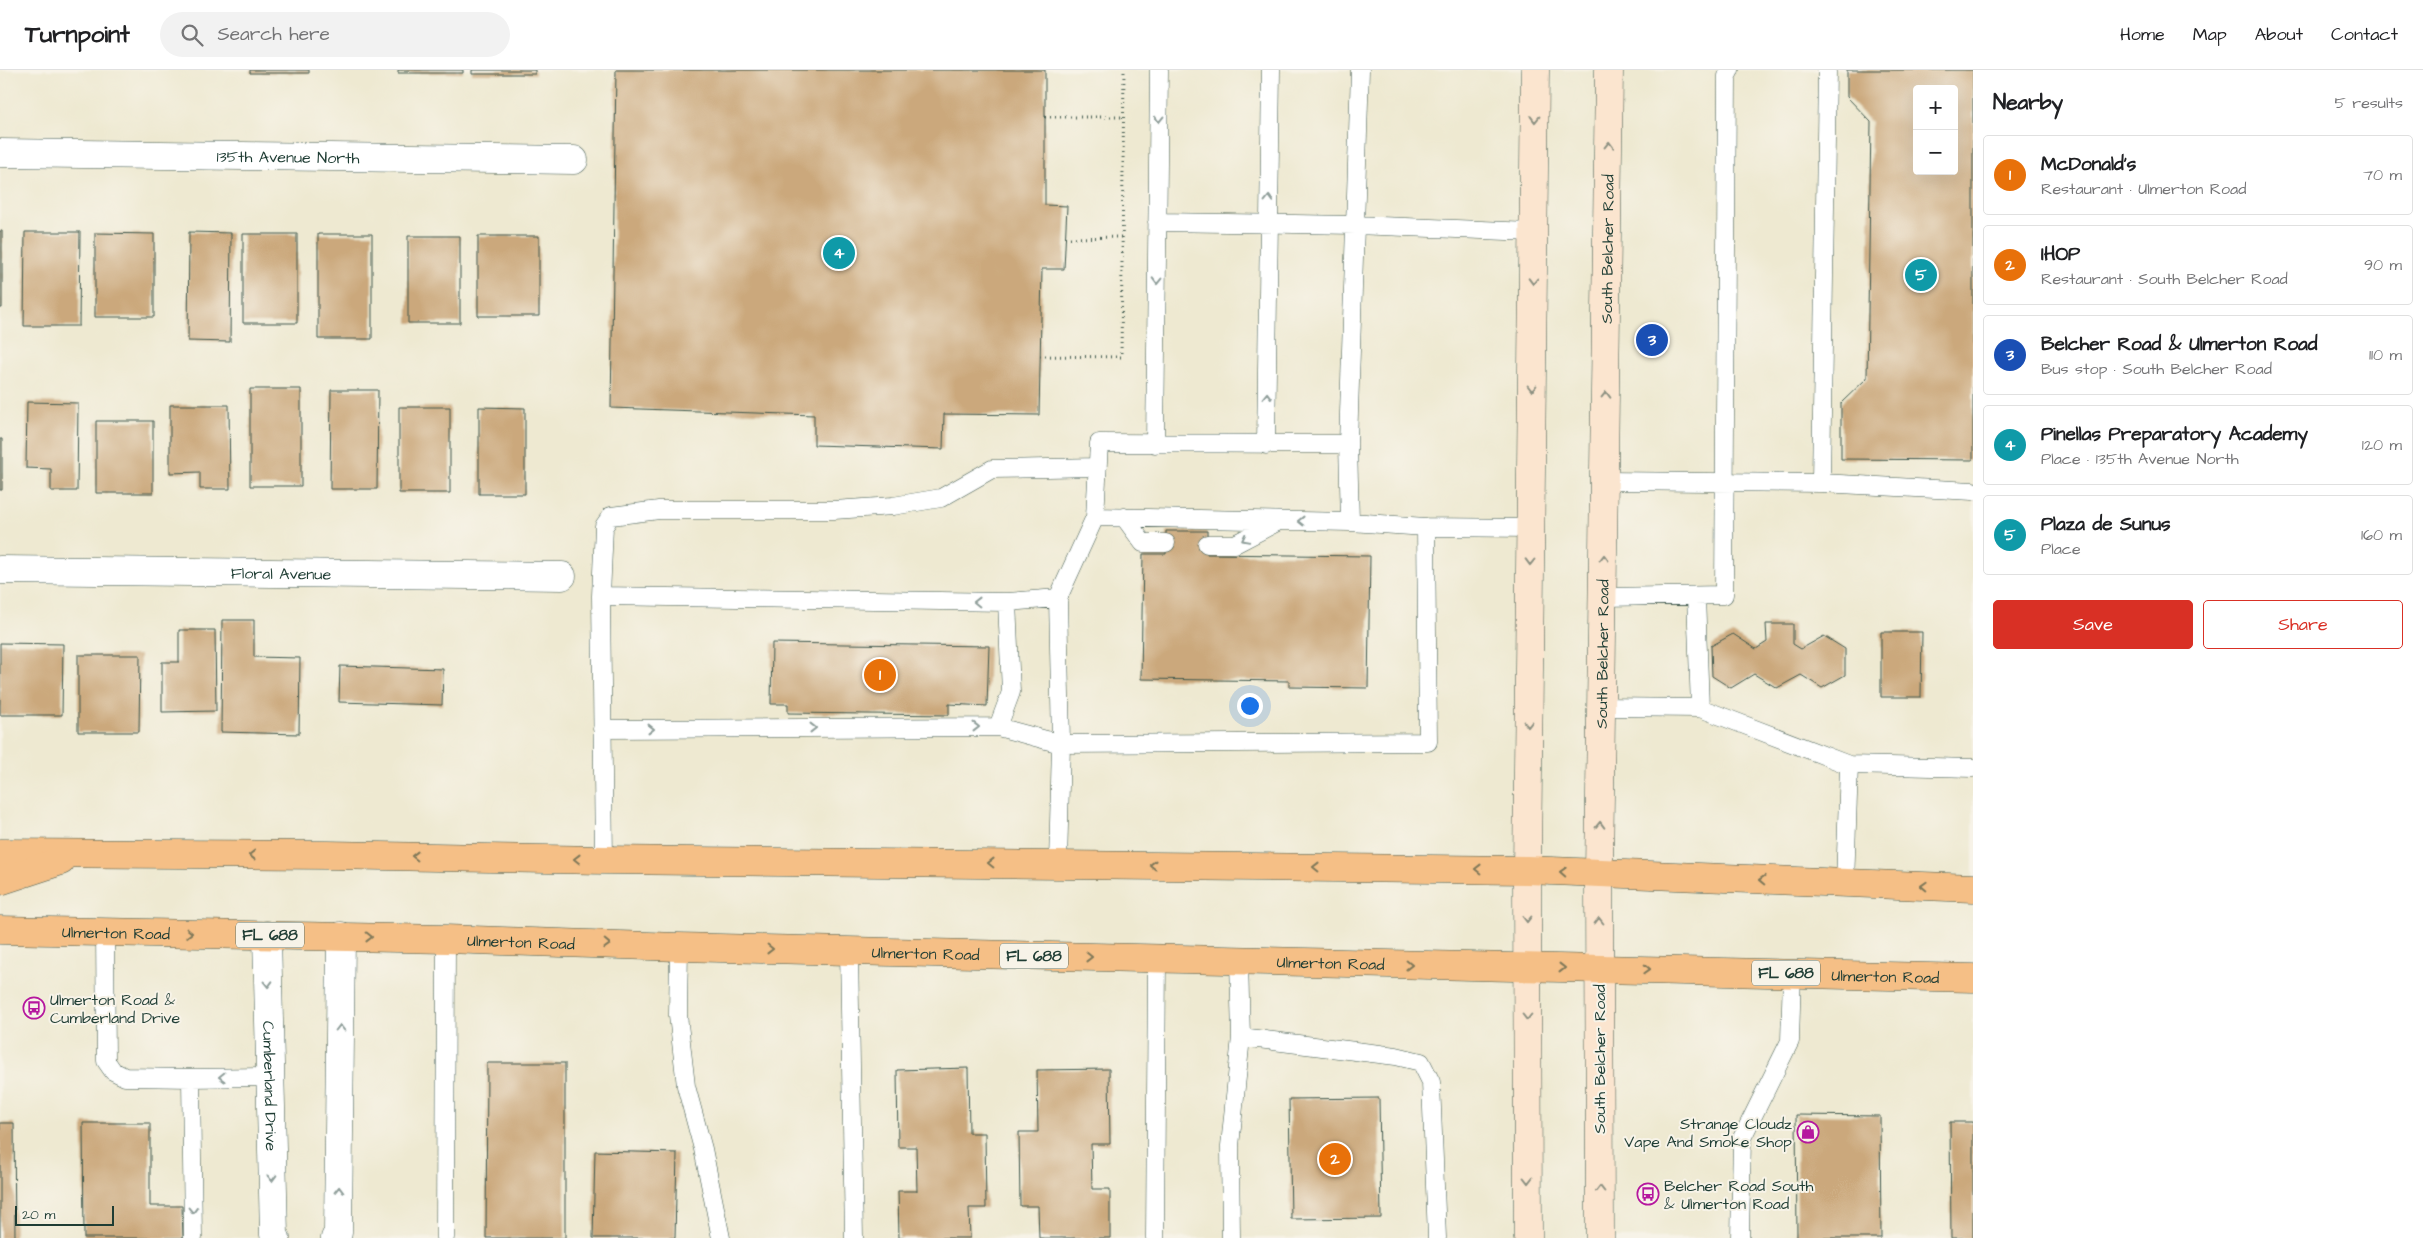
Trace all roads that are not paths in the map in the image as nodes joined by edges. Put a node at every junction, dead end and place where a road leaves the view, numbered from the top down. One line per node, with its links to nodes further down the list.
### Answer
1 (1159, 70): 10 (lane, one-way to 10)
2 (1271, 70): 11 (lane, one-way to 2)
3 (1360, 70): 12 (lane)
4 (1535, 70): 13 (main road, one-way to 13)
5 (1610, 70): 18 (main road, South Belcher Road, one-way to 5)
6 (1730, 70): 19 (lane)
7 (1827, 70): 20 (lane)
8 (0, 153): 9 (street, 135th Avenue North)
9 (574, 160)
10 (1157, 222): 11 (lane); 14 (lane, one-way to 14)
11 (1269, 224): 12 (lane); 16 (lane, one-way to 11)
12 (1355, 225): 13 (lane); 15 (lane)
13 (1533, 232): 27 (main road, one-way to 27)
14 (1155, 444): 16 (lane); 17 (lane)
15 (1348, 444): 16 (lane); 25 (lane)
16 (1266, 445)
17 (1098, 467): 22 (lane); 32 (lane)
18 (1605, 481): 19 (lane); 34 (main road, South Belcher Road, one-way to 18)
19 (1725, 482): 20 (lane); 33 (lane)
20 (1821, 483): 21 (lane)
21 (1973, 491)
22 (1095, 518): 23 (lane); 35 (lane)
23 (1124, 518): 24 (lane); 28 (lane)
24 (1280, 521): 25 (lane, one-way to 24); 29 (lane, one-way to 29)
25 (1350, 522): 26 (lane)
26 (1426, 527): 27 (lane); 41 (lane)
27 (1531, 528): 48 (main road, one-way to 48)
28 (1166, 543)
29 (1207, 544)
30 (0, 570): 31 (street, Floral Avenue)
31 (562, 576)
32 (601, 596): 36 (lane, one-way to 32); 40 (lane)
33 (1696, 596): 34 (lane); 38 (lane)
34 (1604, 597): 37 (main road, South Belcher Road)
35 (1058, 598): 36 (lane); 41 (lane)
36 (1007, 602): 39 (lane)
37 (1601, 707): 38 (lane); 49 (main road, South Belcher Road, one-way to 37)
38 (1700, 708): 42 (lane)
39 (998, 727): 40 (lane, one-way to 39); 41 (lane)
40 (602, 729): 46 (lane)
41 (1061, 744): 47 (lane)
42 (1849, 766): 43 (lane); 51 (lane)
43 (1973, 768)
44 (0, 853): 45 (main road)
45 (82, 854): 46 (main road, one-way to 45); 50 (main road)
46 (604, 860): 47 (main road, one-way to 46)
47 (1058, 864): 48 (main road, one-way to 47)
48 (1527, 870): 49 (main road, one-way to 48); 62 (main road, one-way to 62)
49 (1599, 874): 51 (main road, one-way to 49); 63 (main road, South Belcher Road, one-way to 49)
50 (0, 881)
51 (1845, 884): 52 (main road, one-way to 51)
52 (1973, 888)
53 (0, 930): 54 (main road, Ulmerton Road / FL 688)
54 (105, 931): 55 (main road, Ulmerton Road / FL 688, one-way to 55); 68 (lane)
55 (267, 935): 56 (main road, Ulmerton Road / FL 688); 67 (street, Cumberland Drive, one-way to 67)
56 (341, 936): 57 (main road, Ulmerton Road / FL 688, one-way to 57); 71 (street, one-way to 56)
57 (446, 939): 58 (main road, Ulmerton Road / FL 688, one-way to 58); 72 (lane)
58 (679, 947): 59 (main road, Ulmerton Road / FL 688, one-way to 59); 73 (lane)
59 (849, 951): 60 (main road, Ulmerton Road / FL 688, one-way to 60); 74 (lane)
60 (1157, 959): 61 (main road, Ulmerton Road / FL 688); 75 (lane)
61 (1238, 961): 62 (main road, Ulmerton Road / FL 688, one-way to 62); 66 (lane)
62 (1526, 968): 63 (main road, Ulmerton Road / FL 688, one-way to 63); 78 (main road, one-way to 78)
63 (1599, 968): 64 (main road, Ulmerton Road / FL 688, one-way to 64); 79 (main road, South Belcher Road, one-way to 63)
64 (1792, 973): 65 (main road, Ulmerton Road / FL 688); 80 (lane)
65 (1973, 978)
66 (1242, 1036): 76 (lane); 77 (lane)
67 (270, 1077): 68 (lane, one-way to 68); 70 (street, Cumberland Drive, one-way to 70)
68 (191, 1078): 69 (lane, one-way to 69)
69 (193, 1238)
70 (276, 1238)
71 (335, 1238)
72 (446, 1238)
73 (721, 1238)
74 (854, 1238)
75 (1155, 1238)
76 (1231, 1238)
77 (1438, 1238)
78 (1528, 1238)
79 (1600, 1238)
80 (1740, 1238)

